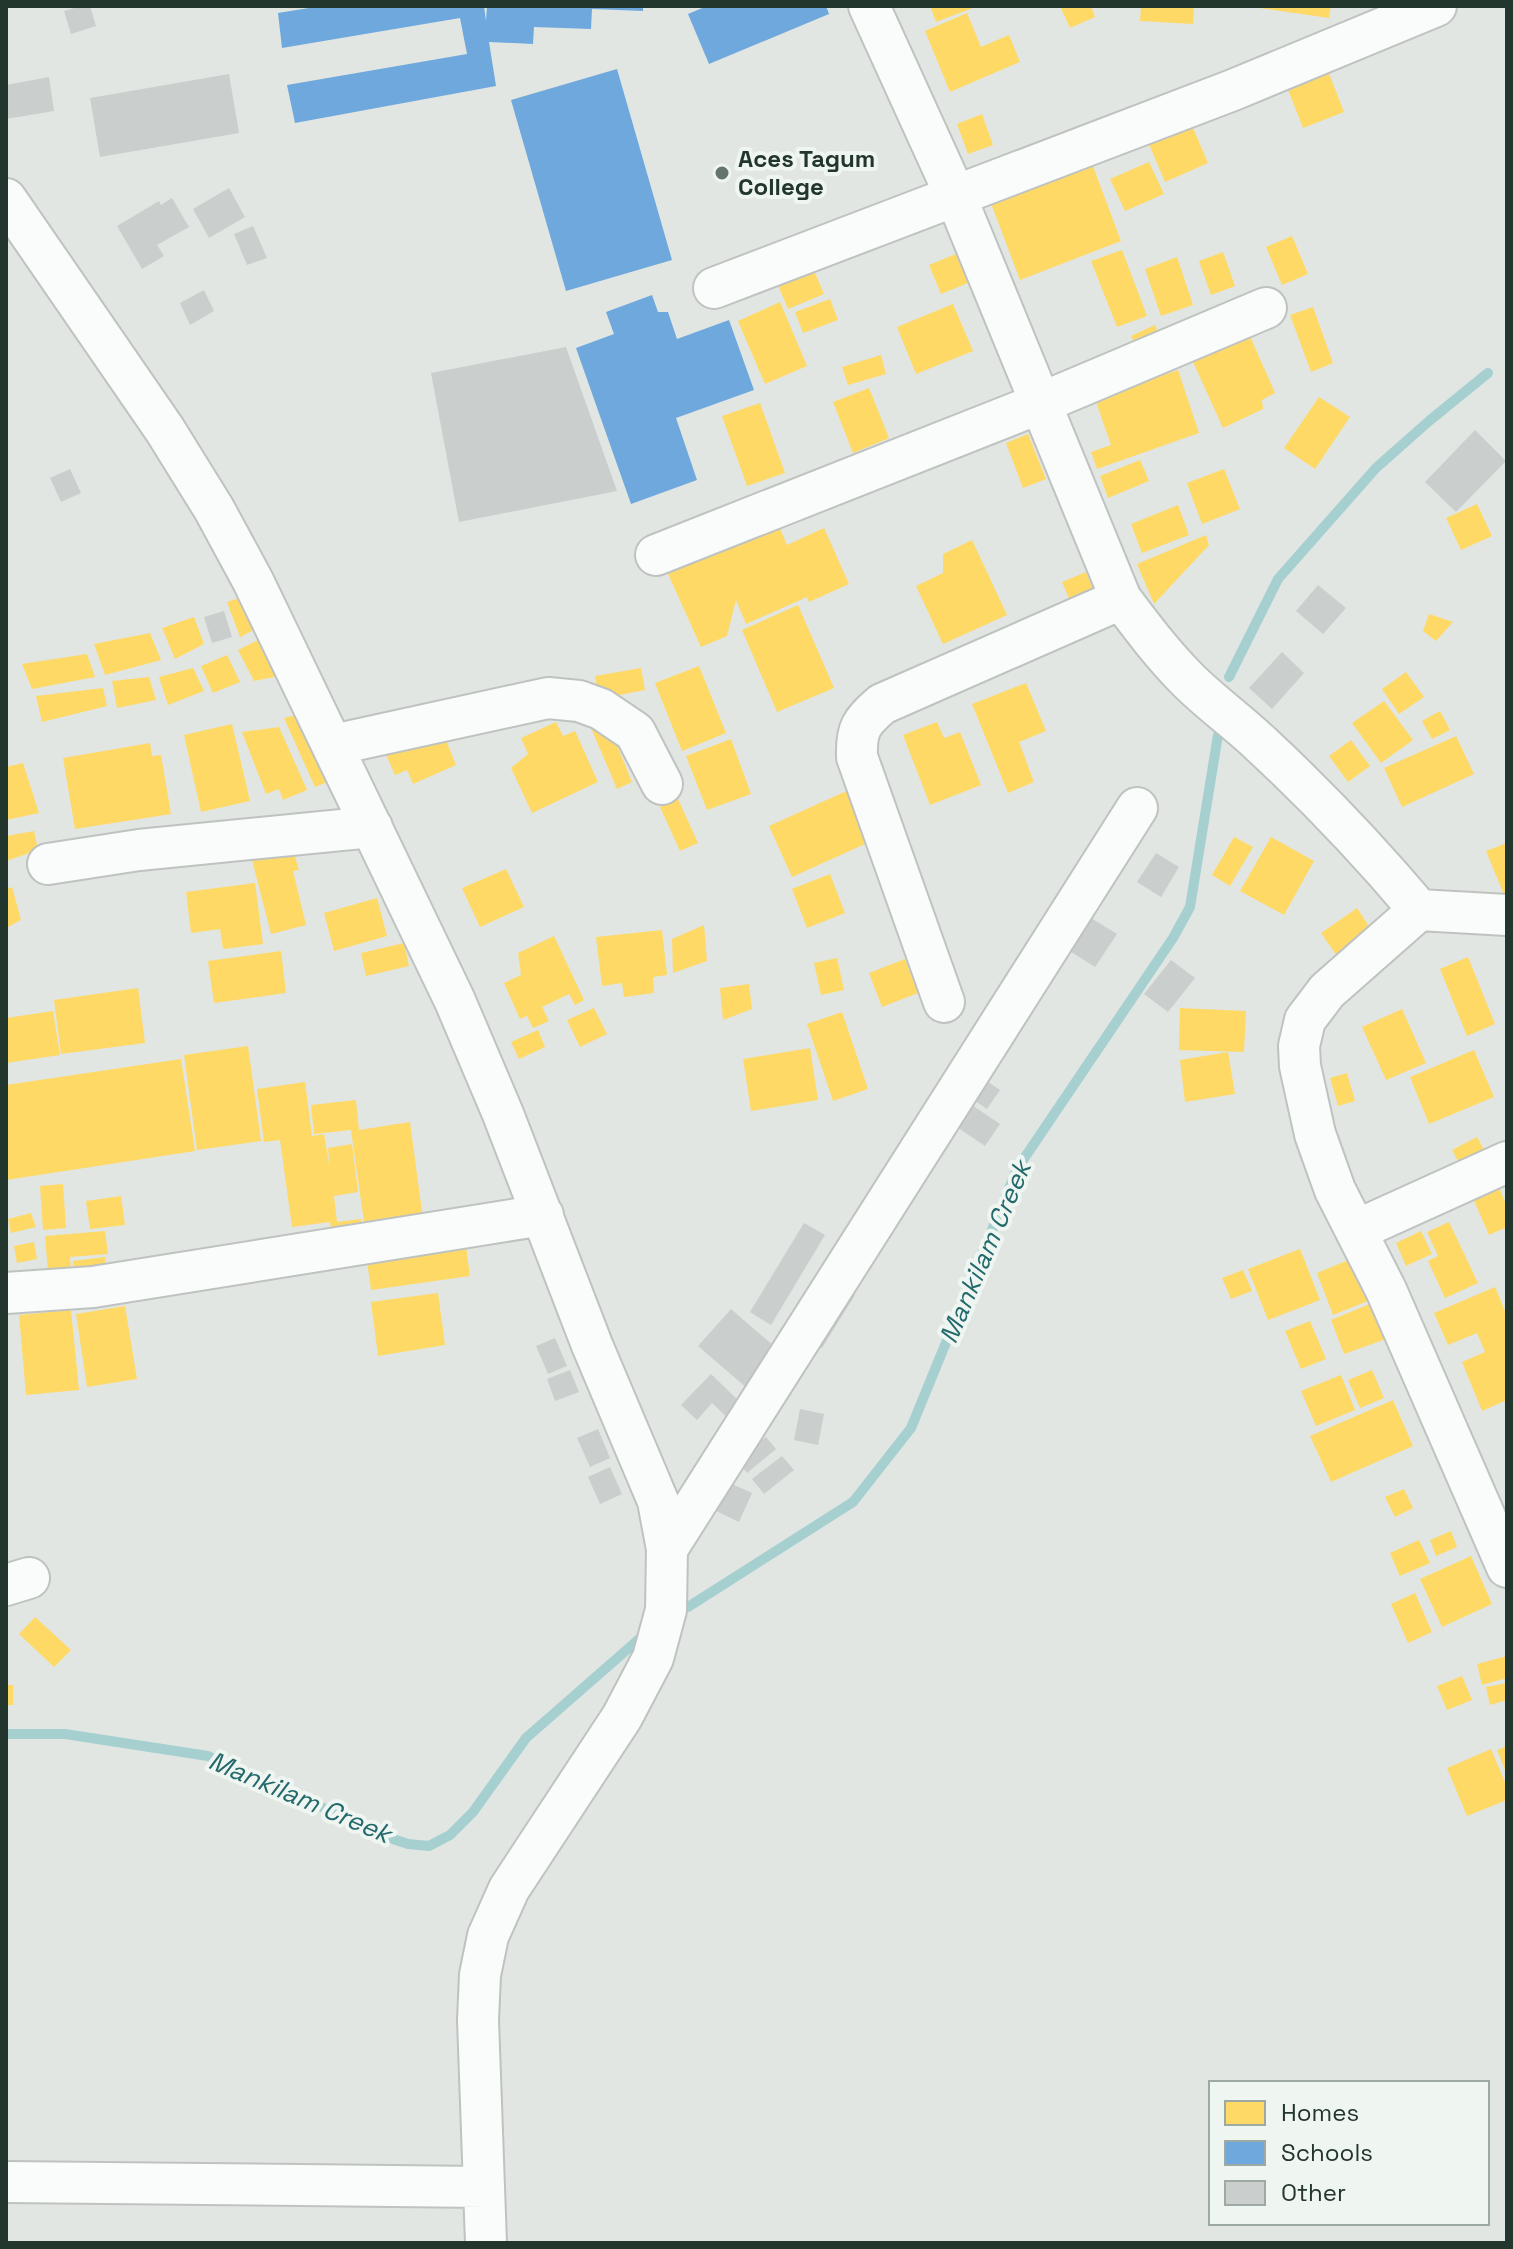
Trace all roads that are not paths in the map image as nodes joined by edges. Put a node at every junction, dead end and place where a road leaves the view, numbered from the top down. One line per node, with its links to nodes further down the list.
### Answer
1 (869, 6): 3 (street)
2 (1436, 6): 3 (street)
3 (956, 197): 5 (street); 7 (street)
4 (6, 199): 10 (street)
5 (714, 288)
6 (1266, 308): 7 (street)
7 (1041, 403): 8 (street); 9 (street)
8 (656, 555)
9 (1121, 599): 15 (street); 17 (street)
10 (333, 745): 11 (street); 13 (street)
11 (662, 784)
12 (1137, 808): 22 (street)
13 (372, 827): 14 (street); 19 (street)
14 (48, 864)
15 (1419, 910): 16 (street); 20 (street)
16 (1507, 915)
17 (944, 1002)
18 (1507, 1162): 20 (street)
19 (543, 1215): 21 (street); 22 (street)
20 (1357, 1230): 23 (street)
21 (6, 1293)
22 (667, 1549): 25 (street)
23 (1507, 1567)
24 (6, 2182): 25 (street)
25 (484, 2187): 26 (street)
26 (486, 2243)

